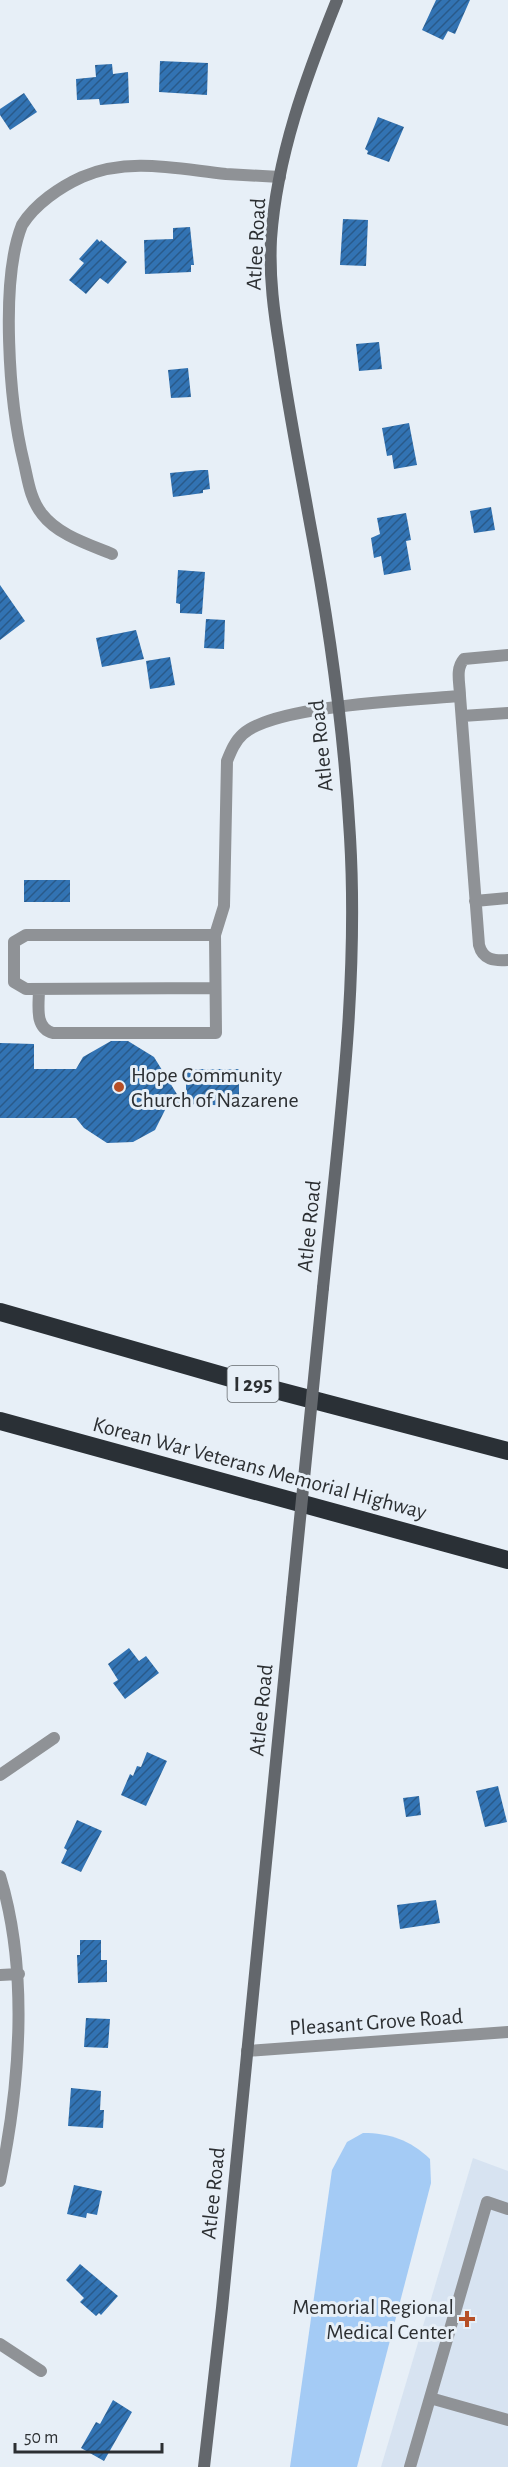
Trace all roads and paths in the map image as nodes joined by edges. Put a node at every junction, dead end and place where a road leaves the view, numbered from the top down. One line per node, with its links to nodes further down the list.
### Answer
1 (337, 0): 2 (main road, Atlee Road)
2 (280, 177): 3 (street); 6 (main road, Atlee Road)
3 (112, 554)
4 (508, 655): 5 (street)
5 (460, 696): 6 (street); 8 (street)
6 (338, 707): 11 (street); 25 (main road, Atlee Road, bridge)
7 (508, 713): 8 (street)
8 (462, 716): 10 (street)
9 (508, 898): 10 (street)
10 (475, 901): 12 (street)
11 (215, 935): 13 (street); 14 (street)
12 (508, 960)
13 (39, 988): 14 (street); 14 (street)
14 (215, 988)
15 (0, 1312): 17 (highway, I 295)
16 (0, 1421): 18 (highway, Korean War Veterans Memorial Highway)
17 (508, 1451)
18 (508, 1560)
19 (54, 1738): 20 (street)
20 (0, 1775)
21 (0, 1876): 22 (street)
22 (19, 1974): 23 (street); 26 (street)
23 (0, 1975)
24 (508, 2032): 25 (street, Pleasant Grove Road)
25 (247, 2051): 32 (main road, Atlee Road)
26 (0, 2181)
27 (508, 2209): 30 (street)
28 (0, 2344): 29 (street)
29 (41, 2371)
30 (430, 2398): 31 (street); 33 (street)
31 (508, 2420)
32 (204, 2467)
33 (410, 2467)

